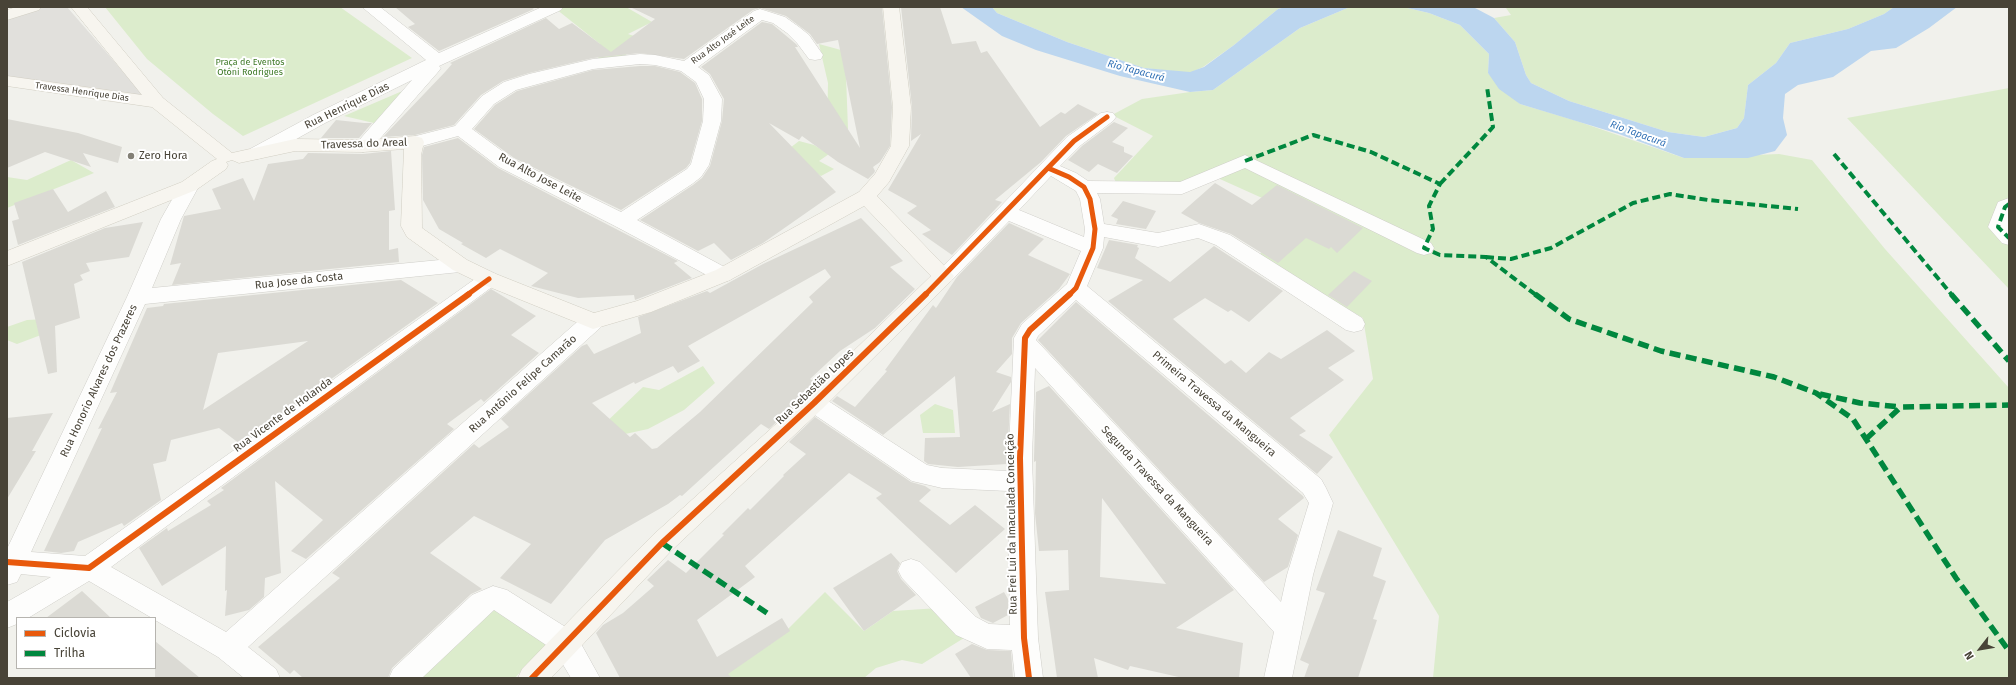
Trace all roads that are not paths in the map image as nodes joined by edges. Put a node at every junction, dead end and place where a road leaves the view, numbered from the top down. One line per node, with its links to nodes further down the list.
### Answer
1 (33, 7): 6 (main road)
2 (79, 7): 11 (main road, Travessa Henrique Dias)
3 (370, 7): 8 (street)
4 (891, 7): 20 (main road, Rua Antônio Felipe Camarão)
5 (551, 8): 8 (street, Rua Henrique Dias)
6 (7, 15)
7 (815, 55): 9 (street, Rua Alto José Leite)
8 (438, 61): 15 (street, Rua Henrique Dias); 16 (street, Rua Henrique Dias)
9 (687, 67): 13 (street); 23 (street)
10 (7, 82): 11 (main road, Travessa Henrique Dias)
11 (157, 102): 16 (main road, Travessa Henrique Dias)
12 (1107, 117): 17 (street, Rua Sebastião Lopes)
13 (460, 130): 14 (street); 23 (street, Rua Alto Jose Leite)
14 (415, 142): 15 (main road, Travessa do Areal); 28 (main road, Travessa do Areal)
15 (363, 146): 16 (main road, Travessa do Areal)
16 (235, 158): 18 (main road, Travessa do Areal)
17 (1048, 168): 19 (street); 22 (street, Rua Sebastião Lopes)
18 (189, 186): 27 (main road, Travessa do Areal); 33 (street, Rua Honorio Alvares dos Prazeres)
19 (1084, 187): 24 (street); 26 (street)
20 (866, 196): 29 (main road, Rua Antônio Felipe Camarão); 30 (main road)
21 (2009, 204): 25 (street)
22 (1005, 212): 24 (street); 30 (street, Rua Sebastião Lopes)
23 (622, 221): 29 (street, Rua Alto Jose Leite)
24 (1094, 238): 32 (street); 35 (street)
25 (2009, 238)
26 (1424, 248)
27 (7, 260)
28 (460, 265): 31 (main road, Travessa do Areal); 33 (street, Rua Jose da Costa)
29 (723, 275): 34 (main road, Rua Antônio Felipe Camarão)
30 (944, 276): 37 (main road, Rua Sebastião Lopes)
31 (489, 279): 34 (main road, Travessa do Areal); 40 (street, Rua Vicente de Holanda)
32 (1076, 288): 36 (street, Rua Frei Lui da Imaculada Conceição); 43 (street, Primeira Travessa da Mangueira)
33 (138, 297): 39 (street, Rua Honorio Alvares dos Prazeres)
34 (593, 321): 46 (street, Rua Antônio Felipe Camarão)
35 (1354, 324)
36 (1026, 344): 38 (street, Rua Frei Lui da Imaculada Conceição); 43 (street, Segunda Travessa da Mangueira)
37 (814, 403): 38 (street); 45 (main road, Rua Sebastião Lopes)
38 (1021, 482): 44 (street, Rua Frei Lui da Imaculada Conceição)
39 (9, 567): 40 (street)
40 (89, 568): 42 (street, Rua Vicente de Holanda); 46 (street)
41 (911, 570): 44 (street)
42 (7, 616)
43 (1288, 628): 52 (street, Primeira Travessa da Mangueira)
44 (1024, 638): 51 (street, Rua Frei Lui da Imaculada Conceição)
45 (565, 642): 48 (street); 49 (main road, Rua Sebastião Lopes); 50 (street)
46 (228, 648): 47 (street)
47 (266, 678)
48 (403, 678)
49 (532, 678)
50 (586, 678)
51 (1029, 678)
52 (1278, 678)

